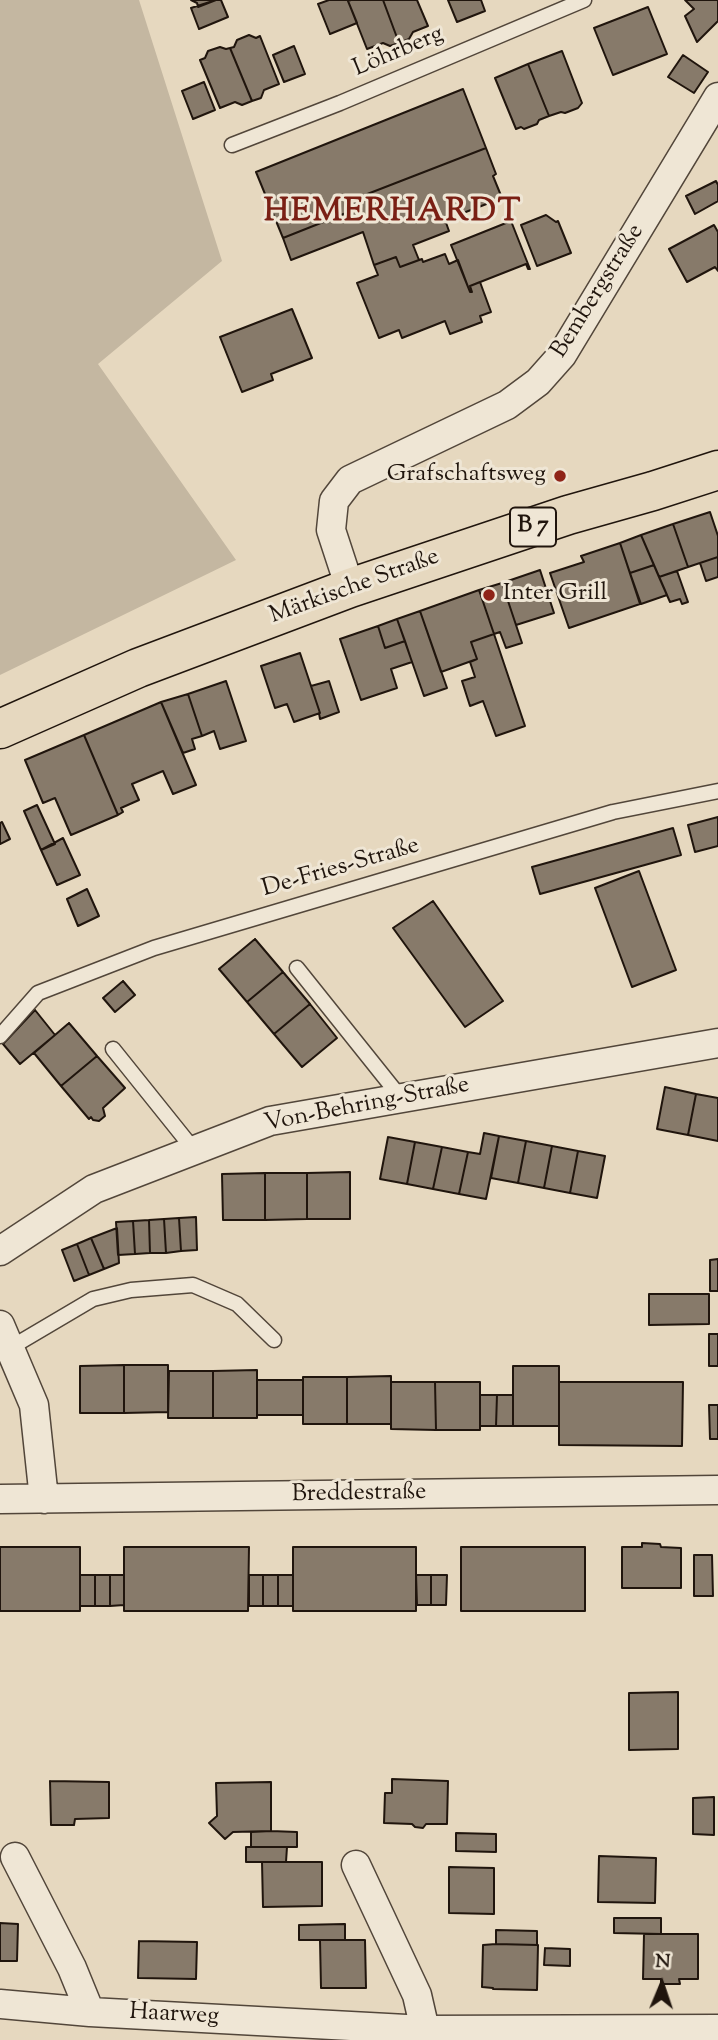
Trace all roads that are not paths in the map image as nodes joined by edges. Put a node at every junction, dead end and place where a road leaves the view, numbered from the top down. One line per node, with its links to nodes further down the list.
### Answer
1 (584, 0): 3 (lane, Löhrberg)
2 (718, 97): 5 (street, Bembergstraße)
3 (232, 145)
4 (718, 470): 5 (main road, Märkische Straße / B 7)
5 (350, 588): 6 (main road, Märkische Straße / B 7)
6 (0, 729)
7 (718, 791): 9 (lane, De-Fries-Straße)
8 (297, 968): 12 (lane)
9 (0, 1036)
10 (718, 1043): 12 (street, Von-Behring-Straße)
11 (113, 1049): 13 (lane)
12 (401, 1098): 13 (street, Von-Behring-Straße)
13 (194, 1150): 14 (street, Von-Behring-Straße)
14 (0, 1251)
15 (5, 1336): 16 (lane); 19 (street)
16 (274, 1340)
17 (718, 1490): 19 (street, Breddestraße)
18 (0, 1499): 19 (street, Breddestraße)
19 (44, 1499)
20 (15, 1857): 23 (street)
21 (356, 1865): 24 (street)
22 (0, 2004): 23 (street, Haarweg)
23 (90, 2012): 24 (street, Haarweg)
24 (425, 2029): 25 (street, Haarweg)
25 (718, 2029)

